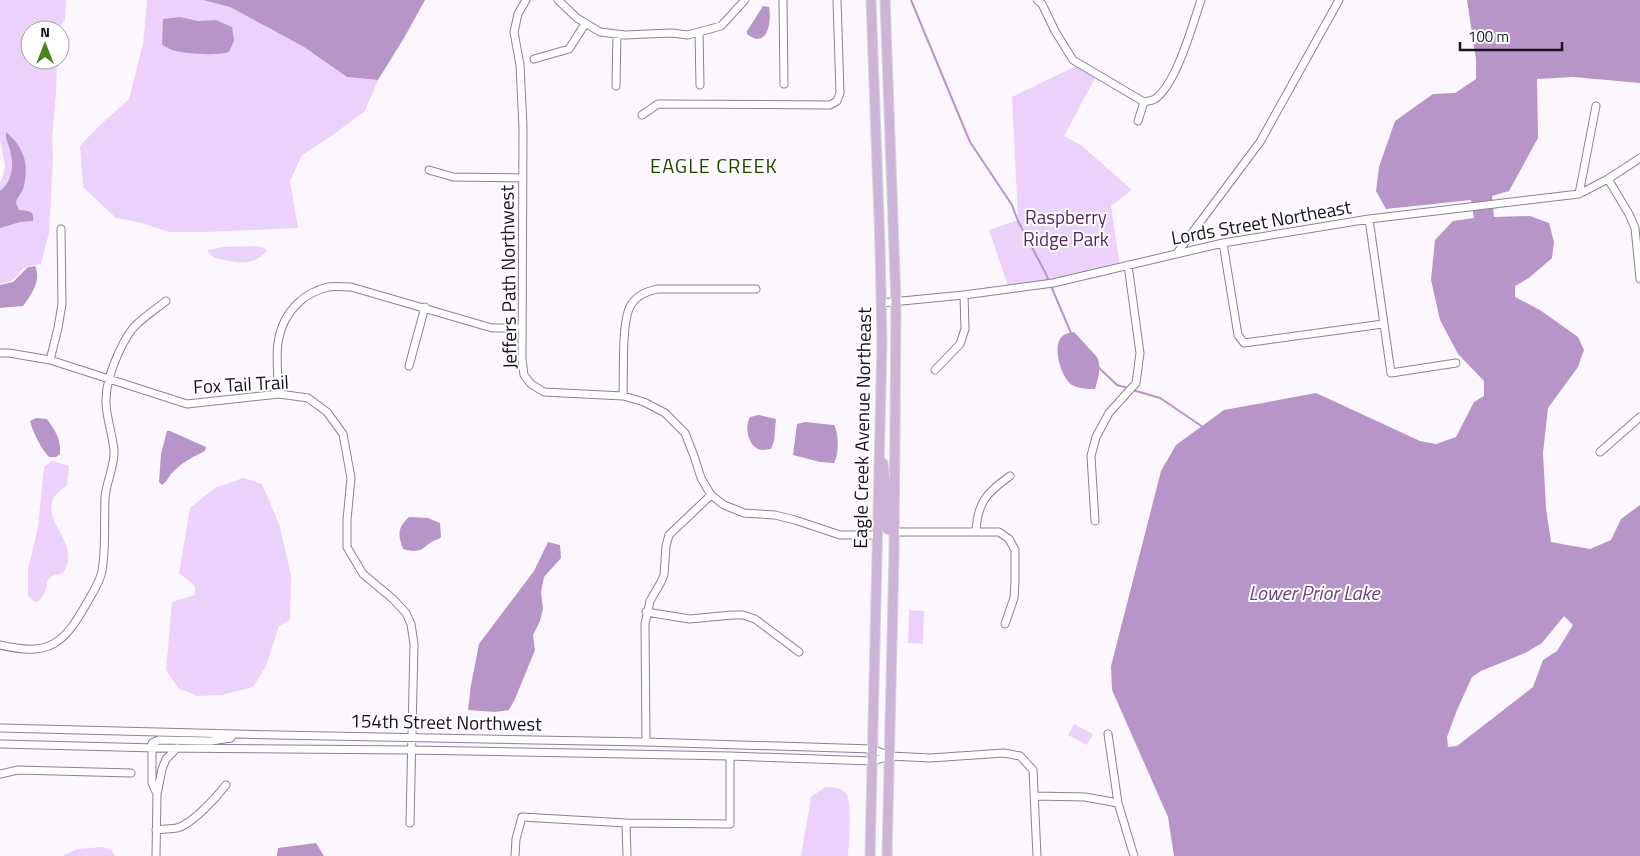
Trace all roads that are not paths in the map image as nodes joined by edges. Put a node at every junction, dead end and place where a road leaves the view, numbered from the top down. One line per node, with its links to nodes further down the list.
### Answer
1 (526, 0): 24 (street, Jeffers Path Northwest)
2 (558, 0): 11 (street)
3 (745, 0): 12 (street)
4 (783, 0): 15 (street)
5 (837, 0): 20 (street)
6 (871, 0): 37 (main road, Eagle Creek Avenue Northeast)
7 (885, 0): 36 (main road, Eagle Creek Avenue Northeast)
8 (1201, 0): 18 (street)
9 (1339, 0): 30 (street)
10 (1042, 1): 18 (street)
11 (585, 24): 13 (street); 14 (street)
12 (699, 32): 13 (street); 16 (street)
13 (617, 34): 17 (street)
14 (534, 59)
15 (784, 84)
16 (700, 85)
17 (616, 86)
18 (1144, 102): 21 (street)
19 (1596, 106): 26 (street)
20 (642, 115)
21 (1138, 121)
22 (1640, 158): 25 (street, Lords Street Northeast)
23 (429, 170): 24 (street)
24 (523, 178): 40 (street, Jeffers Path Northwest)
25 (1608, 179): 26 (street, Lords Street Northeast); 32 (street)
26 (1579, 194): 27 (street, Lords Street Northeast)
27 (1370, 219): 29 (street, Lords Street Northeast); 39 (street)
28 (61, 229): 42 (street)
29 (1223, 243): 30 (street, Lords Street Northeast); 39 (street)
30 (1177, 253): 31 (street, Lords Street Northeast)
31 (1128, 265): 34 (street, Lords Street Northeast); 54 (street)
32 (1640, 279)
33 (756, 288): 48 (street)
34 (964, 295): 36 (street, Lords Street Northeast); 45 (street)
35 (166, 301): 46 (street)
36 (896, 302): 37 (street, Lords Street Northeast); 55 (main road, Eagle Creek Avenue Northeast)
37 (881, 303): 50 (main road, Eagle Creek Avenue Northeast)
38 (425, 307): 40 (street); 44 (street); 47 (street)
39 (1383, 324): 43 (street)
40 (522, 328): 48 (street, Jeffers Path Northwest)
41 (0, 353): 42 (street, Fox Tail Trail)
42 (50, 360): 46 (street, Fox Tail Trail)
43 (1456, 363)
44 (409, 366)
45 (935, 370)
46 (109, 379): 47 (street, Fox Tail Trail); 60 (street)
47 (279, 394): 65 (street, Fox Tail Trail)
48 (623, 396): 53 (street, Jeffers Path Northwest)
49 (1640, 417): 51 (street)
50 (880, 450): 55 (main road); 57 (main road, Eagle Creek Avenue Northeast)
51 (1600, 452)
52 (1010, 476): 56 (street)
53 (711, 495): 57 (street); 58 (street)
54 (1096, 521)
55 (894, 532): 56 (street); 73 (main road, Eagle Creek Avenue Northeast)
56 (976, 532): 59 (street)
57 (877, 536): 70 (main road, Eagle Creek Avenue Northeast)
58 (646, 612): 61 (street); 66 (street)
59 (1005, 624)
60 (0, 645)
61 (799, 652)
62 (0, 728): 64 (street, 154th Street Northwest)
63 (1108, 734): 80 (street)
64 (253, 735): 65 (street, 154th Street Northwest); 68 (street)
65 (412, 737): 66 (street, 154th Street Northwest); 71 (street, Fox Tail Trail)
66 (646, 742): 70 (street, 154th Street Northwest)
67 (0, 744): 68 (street, 154th Street Northwest)
68 (151, 748): 69 (street, 154th Street Northwest); 78 (street)
69 (177, 748): 71 (street, 154th Street Northwest); 78 (street)
70 (872, 749): 73 (street, 154th Street Northwest); 74 (main road, Eagle Creek Avenue Northeast)
71 (412, 750): 72 (street, 154th Street Northwest); 81 (street, Fox Tail Trail)
72 (730, 756): 74 (street, 154th Street Northwest); 82 (street)
73 (890, 756): 74 (street, 154th Street Northwest); 79 (street, 154th Street Northwest); 88 (main road, Eagle Creek Avenue Northeast)
74 (872, 761): 87 (main road, Eagle Creek Avenue Northeast)
75 (131, 773): 76 (street)
76 (0, 774)
77 (226, 785): 83 (street)
78 (157, 794): 83 (street)
79 (1035, 796): 80 (street); 89 (street, 154th Street Northwest)
80 (1118, 803): 90 (street)
81 (410, 823)
82 (626, 823): 85 (street); 86 (street)
83 (156, 830): 84 (street)
84 (156, 856)
85 (515, 856)
86 (626, 856)
87 (870, 856)
88 (887, 856)
89 (1037, 856)
90 (1134, 856)

